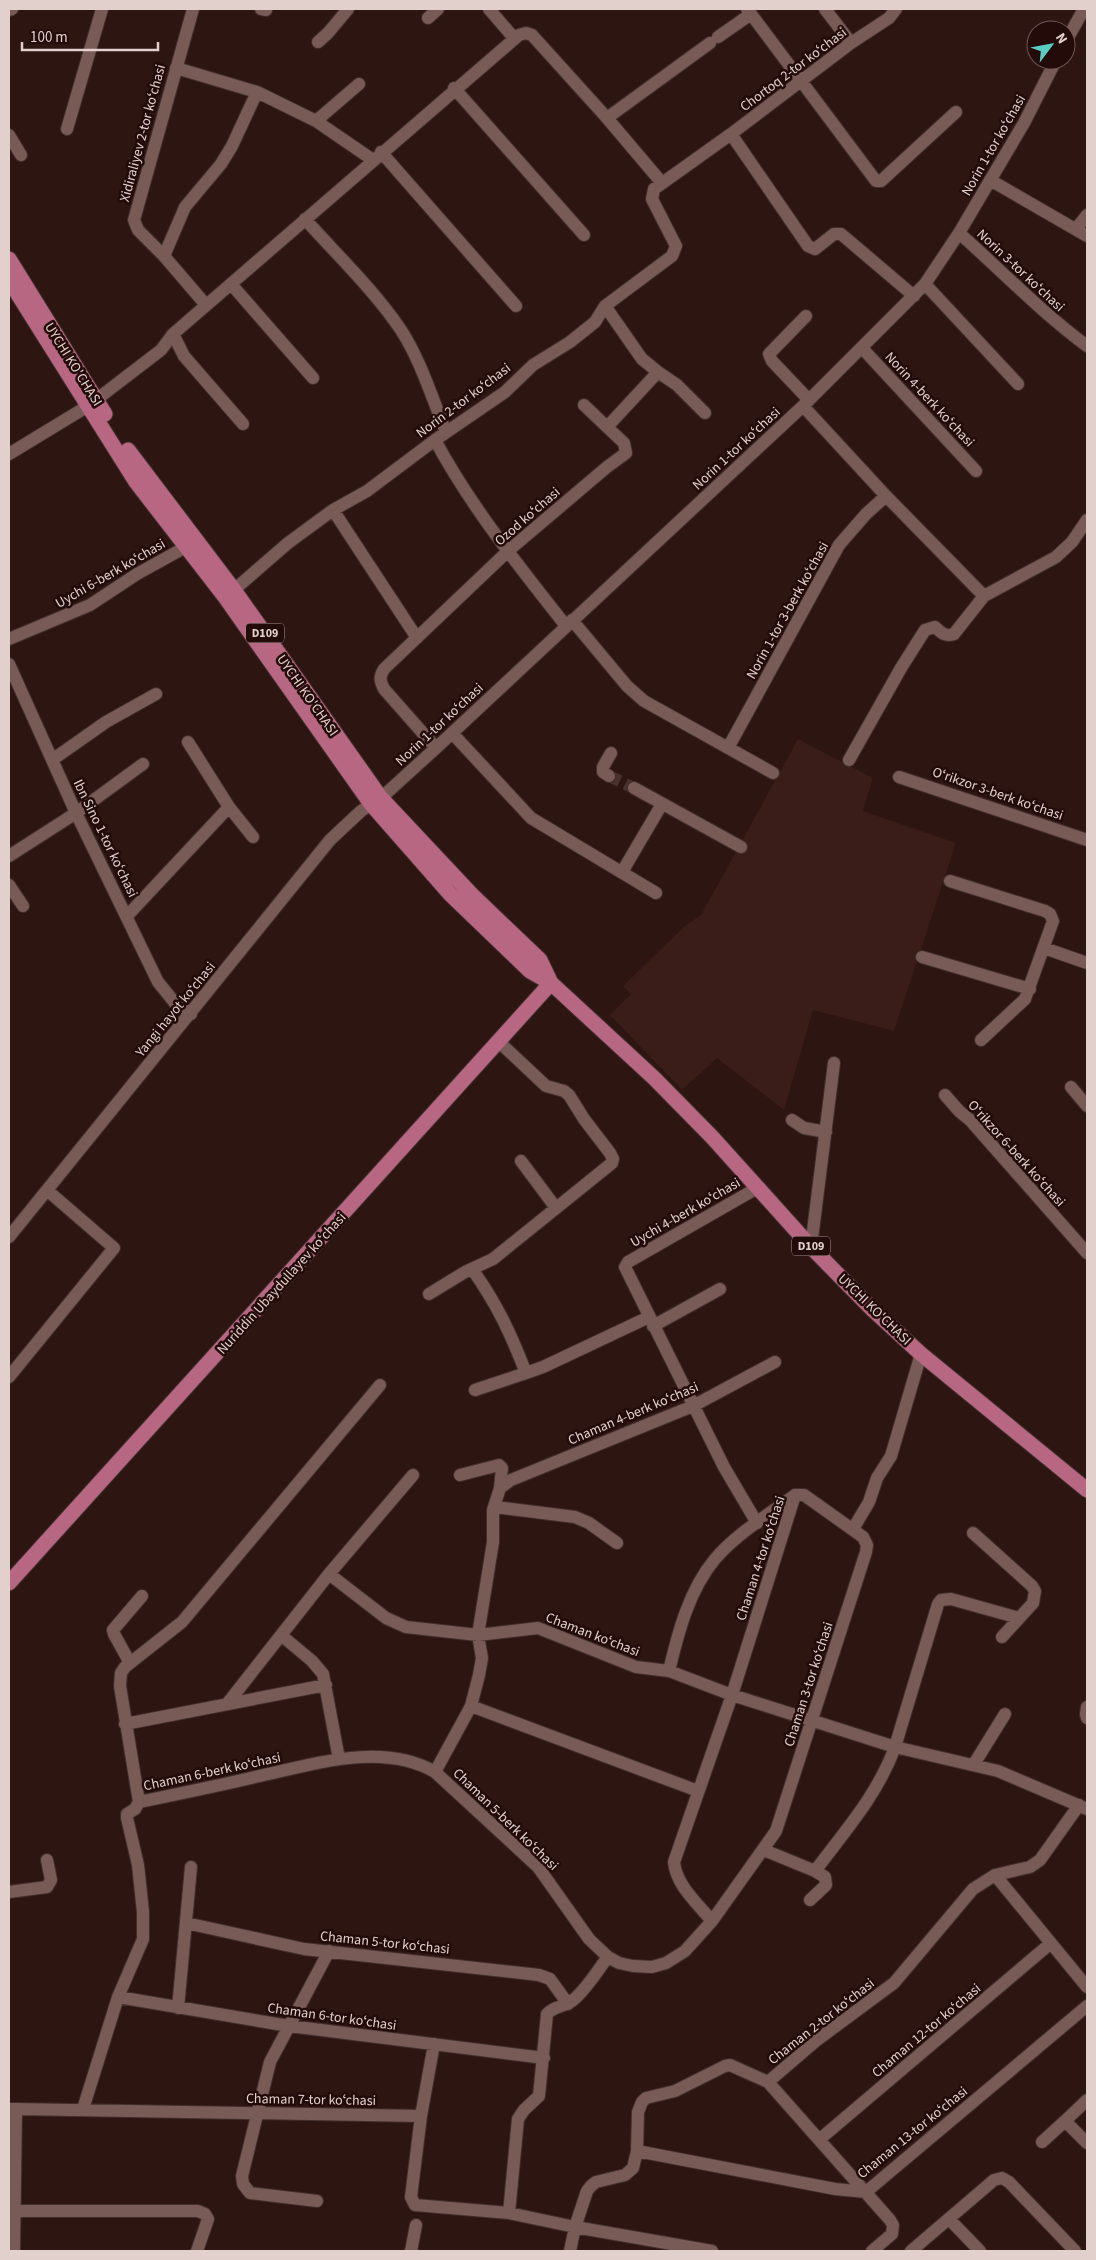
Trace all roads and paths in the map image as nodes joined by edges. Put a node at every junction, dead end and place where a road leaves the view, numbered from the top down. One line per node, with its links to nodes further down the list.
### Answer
1 (102, 9): 24 (street)
2 (193, 9): 15 (street, Xidiraliyev 2-tor koʻchasi)
3 (348, 9): 13 (street)
4 (438, 9): 10 (street)
5 (489, 9): 12 (street)
6 (825, 9): 14 (street)
7 (896, 9): 14 (street, Chortoq 2-tor koʻchasi)
8 (1084, 9): 11 (street)
9 (749, 11): 17 (street); 22 (street)
10 (428, 18)
11 (1076, 23)
12 (514, 38): 19 (street); 22 (street)
13 (318, 42)
14 (851, 42): 17 (street, Chortoq 2-tor koʻchasi)
15 (176, 68): 20 (street); 36 (street, Xidiraliyev 2-tor koʻchasi)
16 (1051, 70): 29 (street, Norin 1-tor koʻchasi)
17 (802, 81): 21 (street); 25 (street, Chortoq 2-tor koʻchasi)
18 (359, 84): 23 (street)
19 (454, 88): 28 (street); 35 (street)
20 (257, 92): 23 (street); 36 (street)
21 (956, 112)
22 (607, 118): 30 (street)
23 (316, 121): 28 (street)
24 (67, 129)
25 (731, 134): 30 (street, Chortoq 2-tor koʻchasi); 41 (street)
26 (9, 135): 27 (street)
27 (21, 155)
28 (377, 156): 32 (street); 43 (street)
29 (990, 180): 33 (street); 34 (street, Norin 1-tor koʻchasi)
30 (662, 183): 44 (street, Norin 2-tor koʻchasi)
31 (1087, 215): 33 (street)
32 (305, 219): 39 (street); 58 (street)
33 (1082, 232)
34 (959, 233): 40 (street, Norin 1-tor koʻchasi); 47 (street, Norin 3-tor koʻchasi)
35 (584, 236)
36 (164, 256): 42 (street, Xidiraliyev 2-tor koʻchasi)
37 (9, 259): 52 (main road, UYCHI KO'CHASI / D109)
38 (9, 280): 52 (main road, UYCHI KO'CHASI / D109)
39 (231, 284): 42 (street); 50 (street)
40 (925, 284): 41 (street, Norin 1-tor koʻchasi); 51 (street)
41 (914, 296): 48 (street, Norin 1-tor koʻchasi)
42 (206, 305): 46 (street)
43 (516, 306)
44 (605, 306): 49 (street); 58 (street, Norin 2-tor koʻchasi)
45 (806, 316): 53 (street)
46 (173, 334): 52 (street); 56 (street)
47 (1087, 346)
48 (862, 348): 53 (street, Norin 1-tor koʻchasi); 61 (street, Norin 4-berk koʻchasi)
49 (658, 372): 55 (street); 57 (street)
50 (313, 378)
51 (1018, 384)
52 (92, 403): 60 (street); 65 (main road, UYCHI KO'CHASI / D109)
53 (806, 403): 62 (street); 69 (street, Norin 1-tor koʻchasi)
54 (584, 405): 57 (street)
55 (705, 412)
56 (243, 424)
57 (607, 427): 66 (street, Ozod koʻchasi)
58 (446, 432): 59 (street, Norin 2-tor koʻchasi)
59 (435, 440): 63 (street, Norin 2-tor koʻchasi); 66 (street)
60 (9, 454)
61 (976, 471)
62 (886, 496): 68 (street); 77 (street, Norin 1-tor 3-berk koʻchasi)
63 (333, 510): 67 (street, Norin 2-tor koʻchasi); 70 (street)
64 (1087, 520): 68 (street)
65 (192, 544): 67 (main road, UYCHI KO'CHASI / D109); 71 (street, Uychi 6-berk koʻchasi)
66 (508, 552): 69 (street); 70 (street, Ozod koʻchasi)
67 (230, 594): 86 (main road, UYCHI KO'CHASI / D109)
68 (984, 596): 80 (street)
69 (569, 623): 74 (street, Norin 1-tor koʻchasi); 77 (street)
70 (416, 638): 76 (street, Ozod koʻchasi)
71 (9, 639)
72 (9, 664): 79 (street, Ibn Sino 1-tor koʻchasi)
73 (156, 694): 79 (street)
74 (452, 733): 76 (street, Norin 1-tor koʻchasi); 94 (street)
75 (188, 742): 88 (street)
76 (436, 748): 86 (street, Norin 1-tor koʻchasi)
77 (728, 748): 82 (street)
78 (611, 754): 83 (street)
79 (52, 760): 89 (street, Ibn Sino 1-tor koʻchasi)
80 (849, 760)
81 (143, 764): 89 (street)
82 (773, 773)
83 (609, 776)
84 (899, 776): 91 (street, Oʻrikzor 3-berk koʻchasi)
85 (634, 788): 87 (street)
86 (376, 801): 103 (main road, UYCHI KO'CHASI / D109); 105 (street, Yangi hayot koʻchasi)
87 (662, 804): 92 (street); 94 (street)
88 (229, 807): 90 (street); 99 (street)
89 (76, 813): 93 (street); 99 (street, Ibn Sino 1-tor koʻchasi)
90 (252, 837)
91 (1087, 840)
92 (741, 847)
93 (9, 856)
94 (622, 872): 97 (street)
95 (950, 881): 100 (street)
96 (9, 885): 98 (street)
97 (656, 893)
98 (23, 906)
99 (127, 916): 105 (street, Ibn Sino 1-tor koʻchasi)
100 (1044, 948): 102 (street); 104 (street)
101 (922, 957): 104 (street)
102 (1087, 964)
103 (552, 983): 107 (main road, Nuriddin Ubaydullayev koʻchasi); 115 (main road, UYCHI KO'CHASI / D109)
104 (1030, 989): 106 (street)
105 (191, 1014): 116 (street, Yangi hayot koʻchasi)
106 (981, 1040)
107 (498, 1041): 117 (street); 143 (main road, Nuriddin Ubaydullayev koʻchasi)
108 (834, 1063): 113 (street)
109 (1071, 1088): 111 (street)
110 (945, 1095): 120 (street, Oʻrikzor 6-berk koʻchasi)
111 (1087, 1106)
112 (792, 1120): 113 (street)
113 (826, 1132): 119 (street)
114 (521, 1161): 117 (street)
115 (759, 1187): 119 (main road, UYCHI KO'CHASI / D109); 124 (street, Uychi 4-berk koʻchasi)
116 (48, 1191): 118 (street, Yangi hayot koʻchasi); 128 (street)
117 (556, 1208): 121 (street)
118 (9, 1237)
119 (812, 1247): 125 (main road, UYCHI KO'CHASI / D109)
120 (1087, 1254)
121 (472, 1269): 123 (street); 127 (street)
122 (720, 1289): 124 (street)
123 (429, 1294)
124 (651, 1322): 127 (street); 131 (street, Uychi 4-berk koʻchasi)
125 (921, 1354): 134 (main road, UYCHI KO'CHASI / D109); 139 (street)
126 (775, 1362): 131 (street, Chaman 4-berk koʻchasi)
127 (526, 1373): 130 (street)
128 (9, 1377)
129 (380, 1385): 149 (street)
130 (476, 1390)
131 (693, 1406): 135 (street, Chaman 4-berk koʻchasi); 138 (street)
132 (413, 1474): 142 (street)
133 (460, 1475): 135 (street)
134 (1086, 1487)
135 (500, 1488): 137 (street)
136 (795, 1495): 138 (street); 139 (street, Chaman 4-tor koʻchasi); 152 (street, Chaman 4-tor koʻchasi)
137 (495, 1507): 141 (street); 146 (street)
138 (758, 1523): 150 (street)
139 (853, 1529): 158 (street, Chaman 3-tor koʻchasi)
140 (973, 1534): 145 (street)
141 (617, 1543)
142 (329, 1574): 146 (street, Chaman koʻchasi); 147 (street)
143 (9, 1583)
144 (142, 1596): 149 (street)
145 (1019, 1618): 148 (street); 160 (street)
146 (478, 1634): 150 (street, Chaman koʻchasi); 154 (street)
147 (281, 1635): 151 (street); 153 (street)
148 (1002, 1636)
149 (130, 1663): 159 (street)
150 (668, 1671): 152 (street)
151 (326, 1686): 153 (street); 161 (street)
152 (732, 1694): 158 (street); 164 (street, Chaman 4-tor koʻchasi)
153 (227, 1704): 159 (street)
154 (471, 1706): 163 (street); 164 (street)
155 (1087, 1707): 157 (street)
156 (1006, 1714): 162 (street)
157 (1087, 1718)
158 (812, 1721): 160 (street); 167 (street, Chaman 3-tor koʻchasi)
159 (125, 1724): 165 (street)
160 (895, 1746): 162 (street); 170 (street)
161 (339, 1759): 163 (street, Chaman 6-berk koʻchasi); 165 (street, Chaman 6-berk koʻchasi)
162 (974, 1764): 166 (street)
163 (435, 1772): 178 (street, Chaman 5-berk koʻchasi)
164 (698, 1791): 174 (street, Chaman 4-tor koʻchasi)
165 (139, 1802): 180 (street, Chaman 6-berk koʻchasi)
166 (1083, 1807): 171 (street, Chaman 2-tor koʻchasi)
167 (764, 1850): 170 (street); 174 (street, Chaman 3-tor koʻchasi)
168 (47, 1860): 172 (street)
169 (191, 1867): 175 (street)
170 (815, 1871): 173 (street)
171 (995, 1875): 176 (street); 187 (street, Chaman 2-tor koʻchasi)
172 (9, 1892)
173 (810, 1900)
174 (712, 1921): 178 (street, Chaman 5-berk koʻchasi)
175 (186, 1923): 177 (street, Chaman 5-tor koʻchasi); 183 (street)
176 (1051, 1943): 179 (street); 194 (street, Chaman 12-tor koʻchasi)
177 (328, 1950): 181 (street, Chaman 5-tor koʻchasi); 184 (street)
178 (608, 1957): 181 (street)
179 (1087, 1987)
180 (118, 1997): 183 (street, Chaman 6-tor koʻchasi); 190 (street)
181 (568, 2004): 186 (street)
182 (1087, 2006): 198 (street, Chaman 13-tor koʻchasi)
183 (178, 2008): 184 (street, Chaman 6-tor koʻchasi)
184 (289, 2026): 185 (street, Chaman 6-tor koʻchasi); 191 (street)
185 (434, 2044): 186 (street, Chaman 6-tor koʻchasi); 192 (street)
186 (544, 2058): 201 (street)
187 (768, 2082): 194 (street); 197 (street, Chaman 2-tor koʻchasi)
188 (1087, 2100): 193 (street)
189 (12, 2109): 190 (street, Chaman 7-tor koʻchasi); 200 (street)
190 (83, 2109): 191 (street, Chaman 7-tor koʻchasi)
191 (256, 2113): 192 (street, Chaman 7-tor koʻchasi); 199 (street)
192 (421, 2116): 201 (street)
193 (1065, 2121): 195 (street); 196 (street)
194 (820, 2139): 198 (street)
195 (1042, 2142)
196 (1087, 2143)
197 (637, 2151): 198 (street, Chaman 13-tor koʻchasi); 204 (street, Chaman 2-tor koʻchasi)
198 (866, 2192): 210 (street)
199 (317, 2201)
200 (14, 2211): 205 (street); 206 (street)
201 (509, 2213): 204 (street)
202 (949, 2219): 211 (street); 212 (street); 213 (street)
203 (416, 2225): 207 (street)
204 (575, 2227): 208 (street); 209 (street)
205 (14, 2251)
206 (197, 2251)
207 (411, 2251)
208 (570, 2251)
209 (712, 2251)
210 (872, 2251)
211 (911, 2251)
212 (980, 2251)
213 (1075, 2251)

